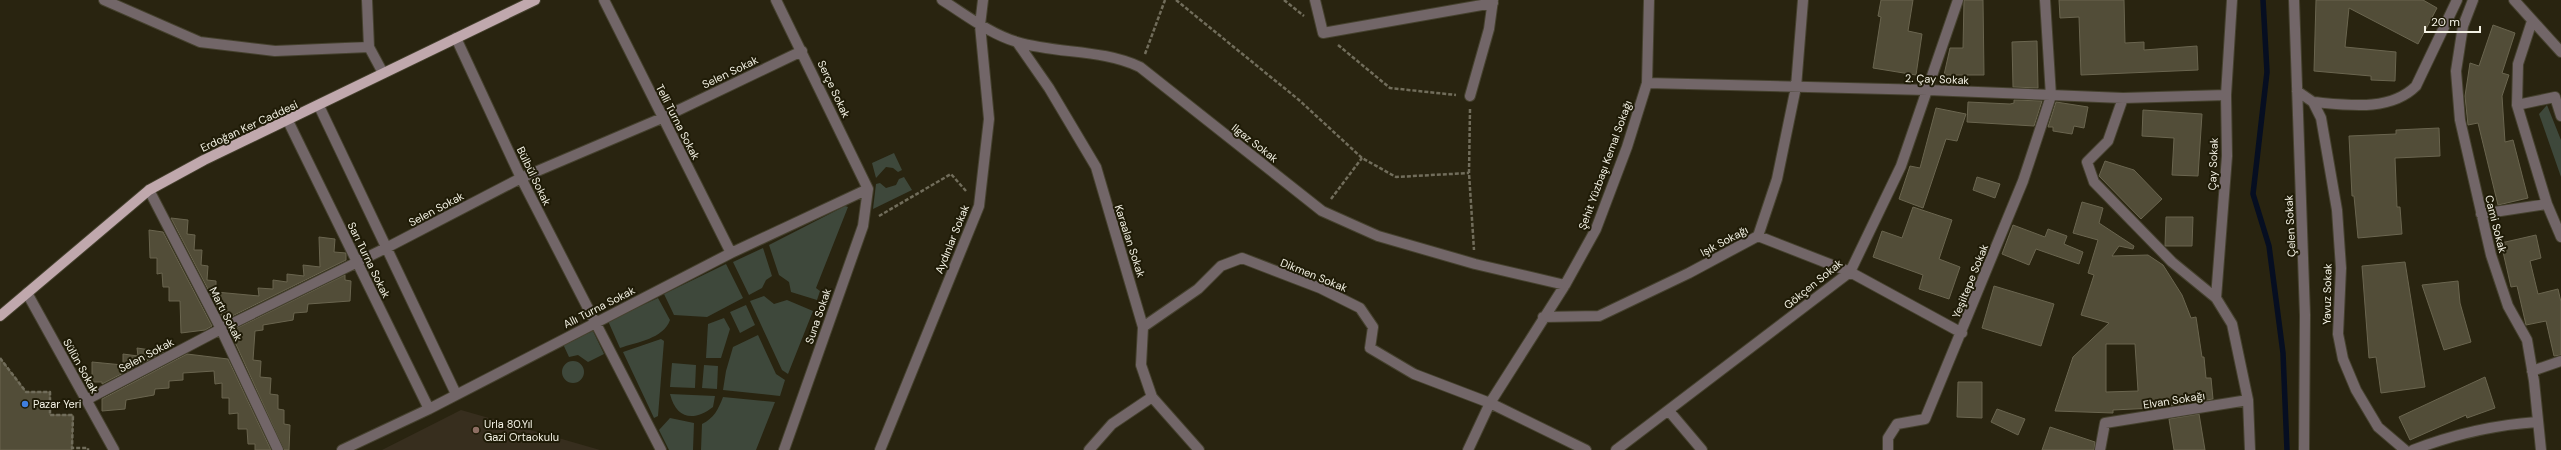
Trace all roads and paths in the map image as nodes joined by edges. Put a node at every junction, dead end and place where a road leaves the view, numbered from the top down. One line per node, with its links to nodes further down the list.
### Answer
1 (104, 0): 27 (street)
2 (367, 0): 27 (street)
3 (535, 0): 25 (main road, Erdoğan Ker Caddesi)
4 (604, 0): 44 (street, Telli Turna Sokak)
5 (776, 0): 28 (street, Serçe Sokak)
6 (942, 0): 23 (street, Ilgaz Sokak)
7 (983, 0): 23 (street, Aydınlar Sokak)
8 (1165, 0): 30 (path)
9 (1176, 0): 46 (path)
10 (1284, 0): 24 (path)
11 (1316, 0): 24 (street)
12 (1649, 0): 32 (street, Şehit Yüzbaşı Kemal Sokağı)
13 (1803, 0): 33 (street, Işık Sokağı)
14 (1958, 0): 34 (street, Gökçen Sokak)
15 (2045, 0): 38 (street)
16 (2232, 0): 36 (street, Çay Sokak)
17 (2294, 0): 35 (street, Çelen Sokak)
18 (2457, 0): 40 (street)
19 (2473, 0): 54 (street, Cami Sokak)
20 (2514, 0): 22 (street)
21 (1493, 1): 24 (street); 37 (street)
22 (2532, 20): 29 (street); 41 (street)
23 (980, 25): 26 (street, Ilgaz Sokak); 52 (street, Aydınlar Sokak)
24 (1324, 33): 37 (path)
25 (456, 38): 31 (main road, Erdoğan Ker Caddesi); 48 (street, Bülbül Sokak)
26 (1017, 42): 30 (street, Ilgaz Sokak); 69 (street, Karaalan Sokak)
27 (369, 47): 31 (street)
28 (802, 51): 44 (street, Selen Sokak); 49 (street, Serçe Sokak)
29 (2561, 52)
30 (1140, 67): 53 (street, Ilgaz Sokak)
31 (383, 73): 42 (main road, Erdoğan Ker Caddesi)
32 (1647, 83): 33 (street, 2. Çay Sokak); 63 (street, Şehit Yüzbaşı Kemal Sokağı)
33 (1796, 87): 34 (street, 2. Çay Sokak); 56 (street, Işık Sokağı)
34 (1928, 90): 38 (street, 2. Çay Sokak); 62 (street, Gökçen Sokak)
35 (2297, 90): 40 (street); 99 (street, Çelen Sokak)
36 (2226, 95): 39 (street, 2. Çay Sokak); 65 (street, Çay Sokak)
37 (1470, 96): 47 (path)
38 (2051, 96): 39 (street, 2. Çay Sokak); 71 (street, Yeşiltepe Sokak)
39 (2123, 98): 65 (street)
40 (2313, 102): 100 (street, Yavuz Sokak)
41 (2517, 105): 43 (street); 51 (street)
42 (318, 106): 45 (main road, Erdoğan Ker Caddesi); 58 (street)
43 (2561, 116)
44 (662, 118): 48 (street, Selen Sokak); 59 (street, Telli Turna Sokak)
45 (288, 121): 50 (main road, Erdoğan Ker Caddesi); 60 (street, Sarı Turna Sokak)
46 (1362, 158): 47 (path); 53 (path)
47 (1469, 173): 61 (path)
48 (521, 178): 58 (street, Selen Sokak); 68 (street, Bülbül Sokak)
49 (868, 188): 55 (street, Suna Sokak); 59 (street, Allı Turna Sokak)
50 (149, 190): 64 (main road, Erdoğan Ker Caddesi); 70 (street, Martı Sokak)
51 (2547, 204): 54 (street); 57 (street)
52 (979, 206): 55 (path); 89 (street, Aydınlar Sokak)
53 (1322, 211): 61 (street, Ilgaz Sokak)
54 (2481, 214): 74 (street, Cami Sokak)
55 (863, 226): 88 (street, Suna Sokak)
56 (1758, 236): 62 (street); 67 (street, Işık Sokağı)
57 (2561, 237)
58 (388, 247): 60 (street, Selen Sokak); 75 (street)
59 (731, 253): 68 (street, Allı Turna Sokak)
60 (356, 262): 70 (street, Selen Sokak); 80 (street, Sarı Turna Sokak)
61 (1475, 264): 63 (street, Ilgaz Sokak)
62 (1850, 272): 71 (street); 81 (street, Gökçen Sokak)
63 (1565, 285): 67 (street, Şehit Yüzbaşı Kemal Sokağı)
64 (27, 293): 66 (main road, Erdoğan Ker Caddesi); 77 (street, Sülün Sokak)
65 (2216, 298): 78 (street)
66 (0, 316)
67 (1543, 317): 79 (street, Şehit Yüzbaşı Kemal Sokağı)
68 (595, 322): 75 (street, Allı Turna Sokak); 87 (street, Bülbül Sokak)
69 (1143, 327): 76 (street, Karaalan Sokak); 79 (street, Dikmen Sokak)
70 (221, 329): 77 (street, Selen Sokak); 85 (street, Martı Sokak)
71 (1962, 333): 96 (street, Yeşiltepe Sokak)
72 (0, 358): 83 (path)
73 (2561, 361): 74 (street)
74 (2532, 371): 82 (street, Cami Sokak)
75 (456, 394): 80 (street, Allı Turna Sokak)
76 (1152, 397): 90 (street); 91 (street, Karaalan Sokak)
77 (86, 400): 84 (street, Sülün Sokak)
78 (2248, 400): 97 (street, Elvan Sokağı); 98 (street)
79 (1490, 404): 92 (street, Şehit Yüzbaşı Kemal Sokağı); 93 (street, Dikmen Sokak)
80 (428, 409): 86 (street, Allı Turna Sokak)
81 (1669, 411): 94 (street, Gökçen Sokak); 95 (street)
82 (2536, 422): 101 (street); 102 (street, Cami Sokak)
83 (88, 450)
84 (114, 450)
85 (278, 450)
86 (342, 450)
87 (661, 450)
88 (784, 450)
89 (880, 450)
90 (1088, 450)
91 (1199, 450)
92 (1468, 450)
93 (1586, 450)
94 (1616, 450)
95 (1702, 450)
96 (1888, 450)
97 (2100, 450)
98 (2250, 450)
99 (2304, 450)
100 (2406, 450)
101 (2413, 450)
102 (2541, 450)

